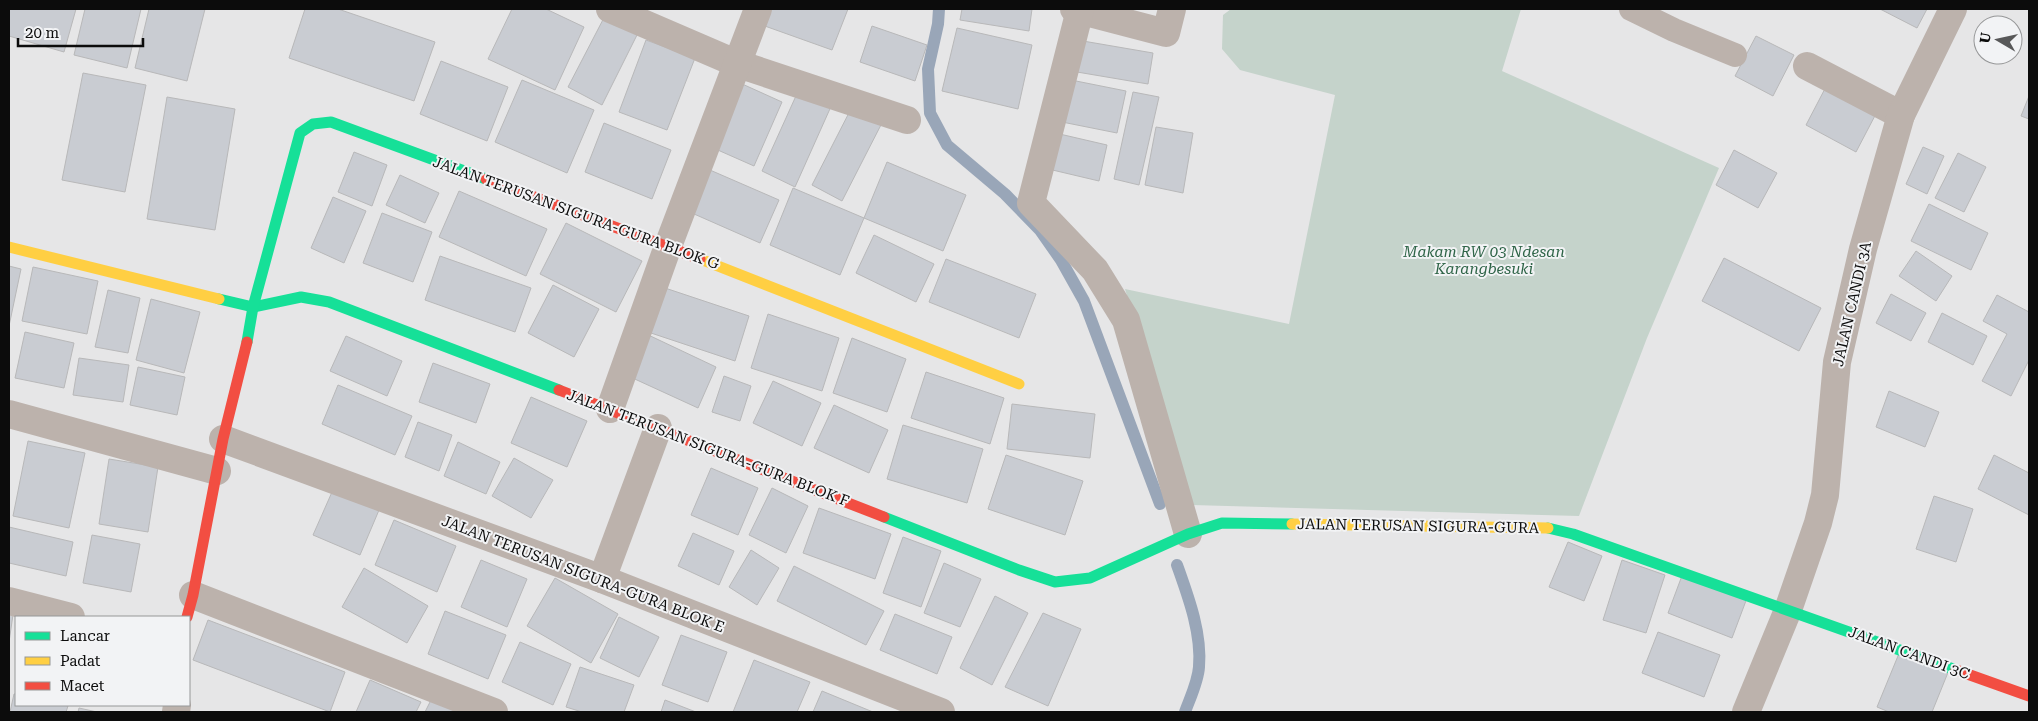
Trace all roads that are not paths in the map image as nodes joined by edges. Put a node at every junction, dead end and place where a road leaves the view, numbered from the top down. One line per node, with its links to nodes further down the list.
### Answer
1 (610, 9): 8 (street)
2 (758, 9): 8 (street)
3 (1172, 9): 6 (street)
4 (1631, 9): 7 (lane)
5 (1953, 9): 10 (street, JALAN CANDI 3A)
6 (1077, 10): 21 (street)
7 (1735, 55)
8 (738, 64): 11 (street); 12 (street)
9 (1807, 66): 10 (street)
10 (1901, 116): 26 (street, JALAN CANDI 3A)
11 (907, 120)
12 (668, 246): 14 (street, JALAN TERUSAN SIGURA-GURA BLOK G); 15 (street, JALAN TERUSAN SIGURA-GURA BLOK G); 16 (street)
13 (9, 247): 14 (street)
14 (253, 306): 16 (street, JALAN TERUSAN SIGURA-GURA BLOK F); 19 (street, JALAN TERUSAN SIGURA-GURA BLOK G)
15 (1019, 384)
16 (610, 409): 18 (street, JALAN TERUSAN SIGURA-GURA BLOK F)
17 (9, 414): 20 (street)
18 (658, 428): 22 (street, JALAN TERUSAN SIGURA-GURA BLOK F); 23 (street)
19 (223, 439): 20 (street, JALAN TERUSAN SIGURA-GURA BLOK G); 23 (street, JALAN TERUSAN SIGURA-GURA BLOK E)
20 (217, 471): 25 (street, JALAN TERUSAN SIGURA-GURA BLOK G)
21 (1188, 534): 22 (street, JALAN TERUSAN SIGURA-GURA); 26 (street, JALAN TERUSAN SIGURA-GURA)
22 (1159, 546)
23 (602, 579): 30 (street, JALAN TERUSAN SIGURA-GURA BLOK E)
24 (9, 601): 27 (street)
25 (190, 606): 29 (street)
26 (1788, 610): 28 (street, JALAN CANDI 3C); 31 (street, JALAN CANDI 3A)
27 (66, 616)
28 (2029, 696)
29 (494, 712)
30 (941, 712)
31 (1746, 712)

